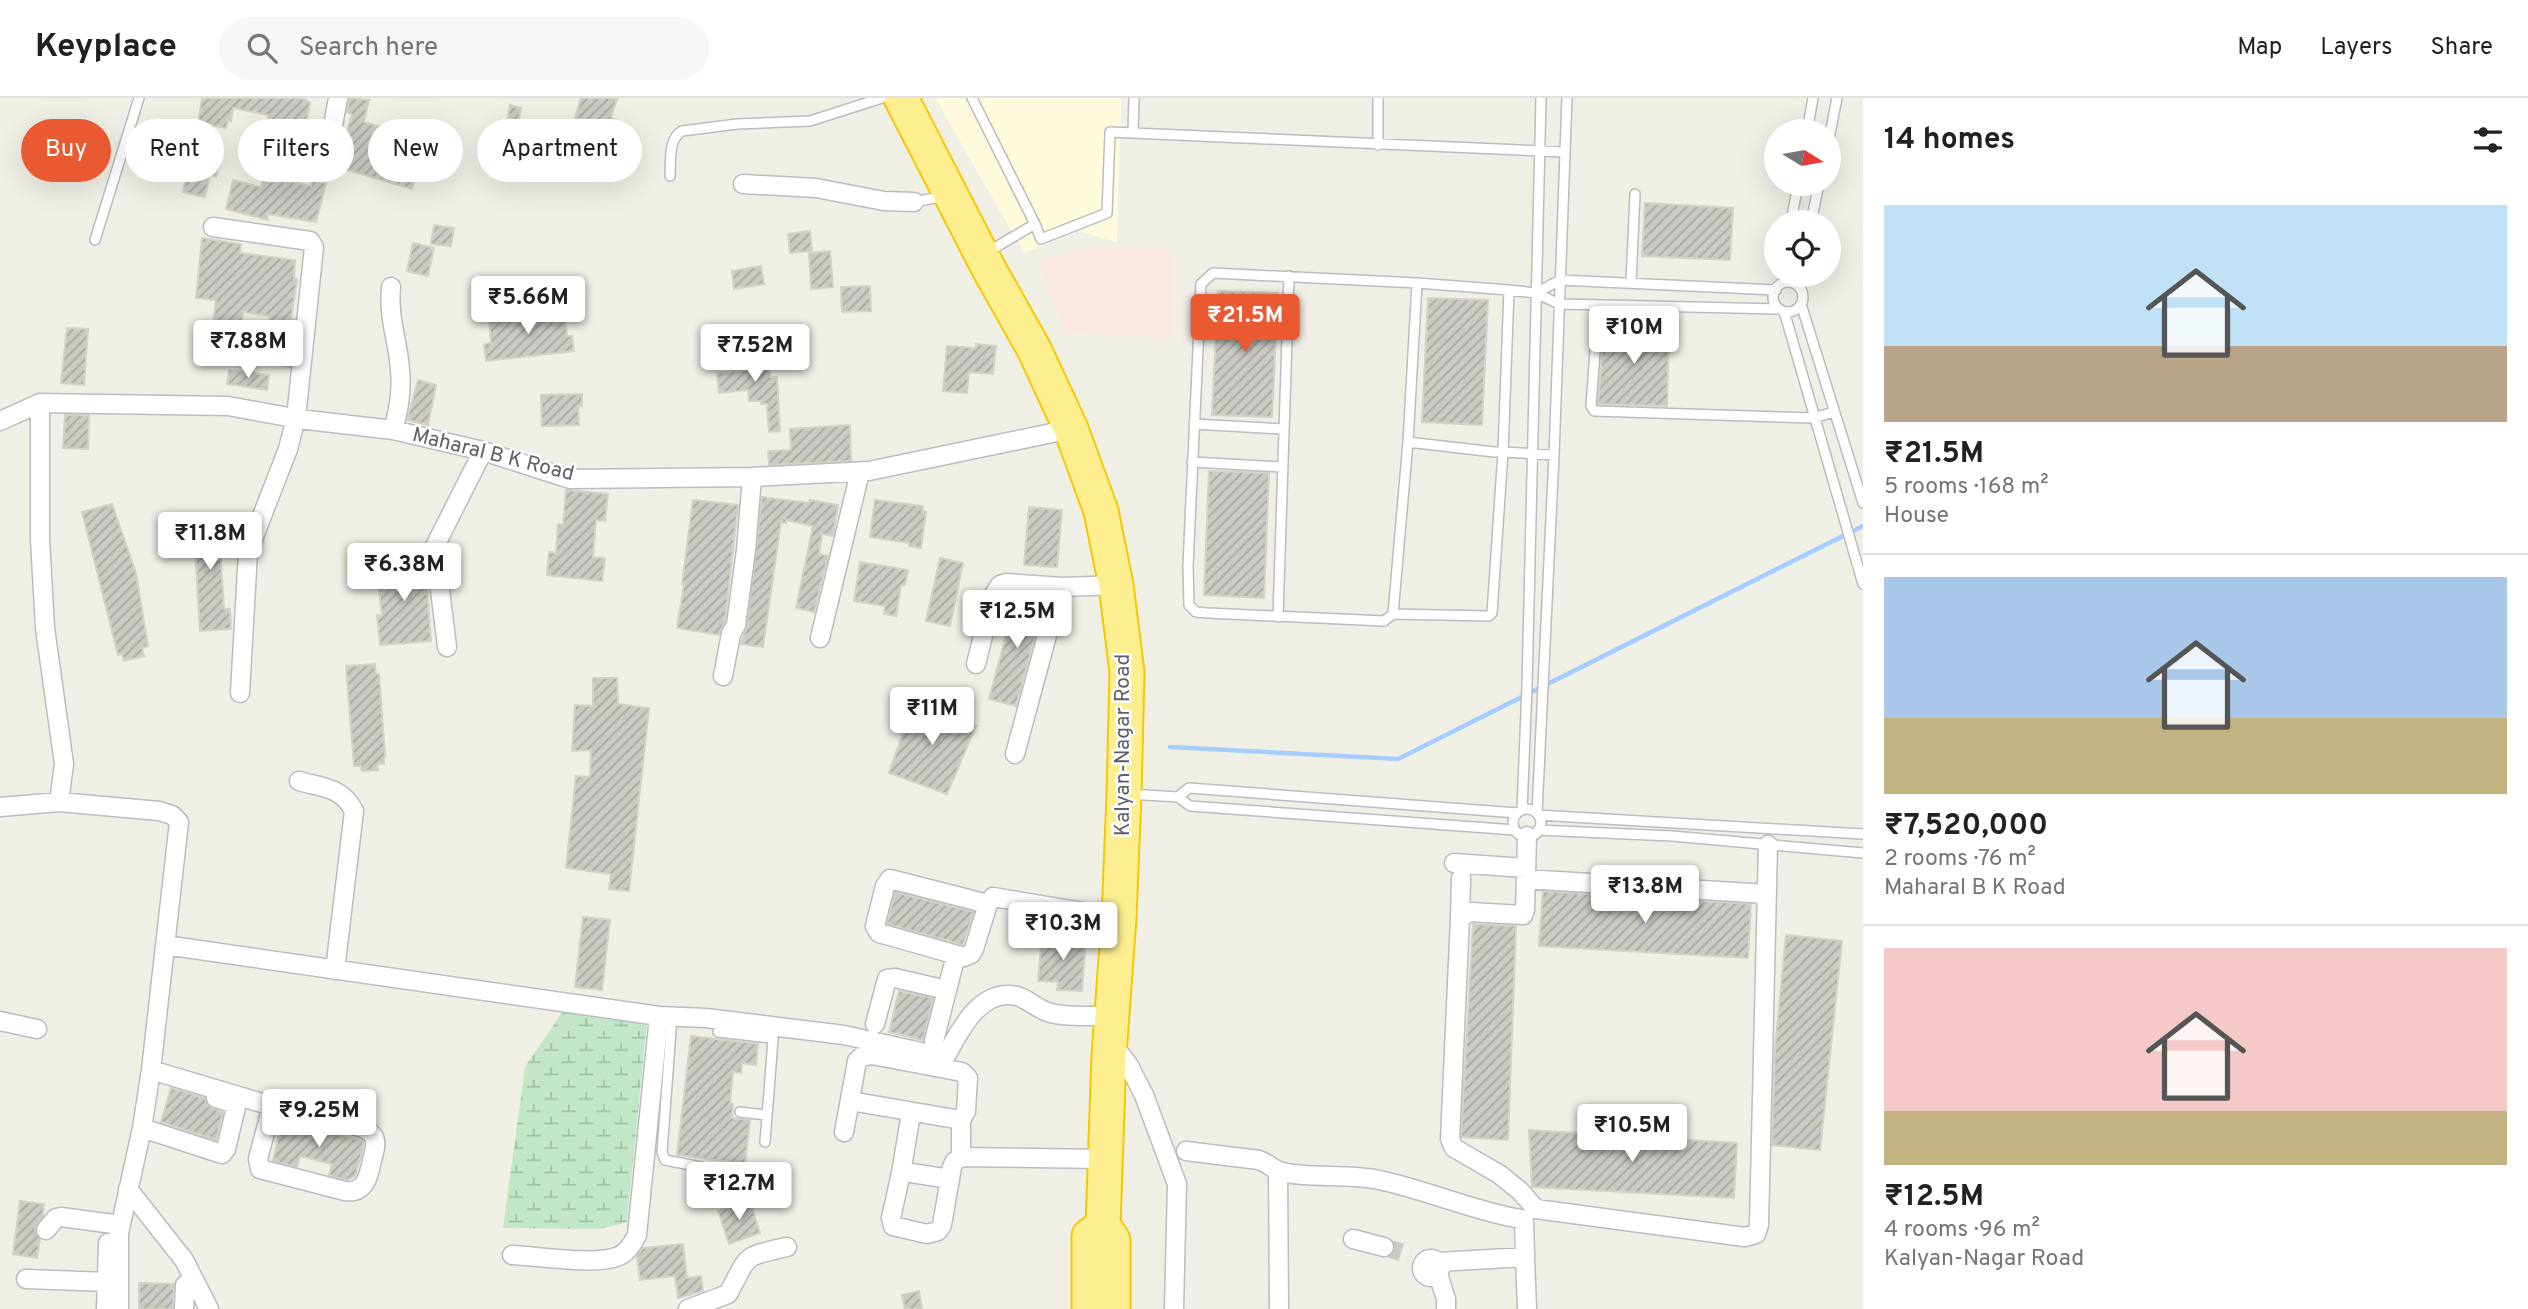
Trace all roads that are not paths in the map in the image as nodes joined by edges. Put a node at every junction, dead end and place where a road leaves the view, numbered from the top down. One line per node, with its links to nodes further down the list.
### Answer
1 (138, 98): 26 (lane)
2 (338, 98): 12 (street)
3 (882, 98): 19 (lane)
4 (901, 98): 22 (highway, Kalyan-Nagar Road)
5 (972, 98): 24 (lane)
6 (1135, 98): 15 (lane)
7 (1378, 98): 16 (lane)
8 (1541, 98): 17 (lane)
9 (1567, 98): 18 (lane)
10 (1813, 98): 13 (lane)
11 (1837, 98): 14 (lane)
12 (334, 119)
13 (1809, 119)
14 (1833, 119)
15 (1133, 133): 16 (lane); 24 (lane)
16 (1378, 145): 17 (lane)
17 (1539, 151): 18 (lane); 37 (lane)
18 (1565, 152): 29 (lane)
19 (670, 176)
20 (743, 184): 23 (street)
21 (1635, 194): 31 (lane)
22 (951, 195): 23 (lane); 27 (highway, Kalyan-Nagar Road)
23 (914, 202)
24 (1035, 224): 27 (lane)
25 (213, 227): 44 (street)
26 (95, 240)
27 (982, 256): 48 (highway, Kalyan-Nagar Road)
28 (1289, 276): 30 (lane); 47 (lane); 49 (lane)
29 (1560, 279): 31 (lane); 37 (lane); 38 (lane)
30 (1417, 283): 36 (lane); 51 (lane)
31 (1631, 283): 32 (lane)
32 (1764, 283)
33 (391, 287): 50 (street)
34 (1779, 287): 40 (lane)
35 (1799, 287): 39 (lane)
36 (1509, 290): 37 (lane); 53 (lane)
37 (1536, 293): 38 (lane); 54 (lane)
38 (1559, 304): 40 (lane); 55 (lane)
39 (1801, 304): 40 (lane); 43 (lane)
40 (1782, 310): 45 (lane)
41 (1597, 324): 45 (lane)
42 (40, 403): 44 (street, Maharal B K Road); 46 (street, Maharal B K Road); 75 (street)
43 (1834, 412): 45 (lane); 60 (lane)
44 (296, 418): 50 (street, Maharal B K Road); 70 (street)
45 (1813, 418): 61 (lane)
46 (0, 421)
47 (1194, 424): 49 (lane); 56 (lane)
48 (1071, 429): 58 (street, Maharal B K Road); 62 (highway, Kalyan-Nagar Road)
49 (1283, 429): 57 (lane)
50 (393, 430): 52 (street, Maharal B K Road)
51 (1408, 442): 53 (lane); 64 (lane)
52 (483, 452): 59 (street, Maharal B K Road); 67 (street)
53 (1503, 452): 54 (lane); 64 (lane)
54 (1532, 454): 55 (lane); 77 (lane)
55 (1554, 454): 78 (lane)
56 (1192, 462): 57 (lane); 65 (lane)
57 (1282, 467): 65 (lane)
58 (860, 472): 59 (street, Maharal B K Road); 66 (street)
59 (752, 477): 69 (street)
60 (1863, 503)
61 (1863, 584)
62 (1116, 585): 63 (street); 73 (highway, Kalyan-Nagar Road)
63 (1062, 586): 68 (street); 71 (street)
64 (1392, 614): 65 (lane)
65 (1278, 617)
66 (820, 638)
67 (447, 647)
68 (976, 664)
69 (723, 676)
70 (240, 693)
71 (1015, 754)
72 (299, 781): 90 (street)
73 (1124, 794): 74 (lane); 87 (highway, Kalyan-Nagar Road)
74 (1178, 797): 77 (lane); 79 (lane)
75 (59, 802): 76 (street); 88 (street)
76 (0, 807)
77 (1519, 812): 78 (lane); 79 (lane)
78 (1538, 814): 79 (lane); 80 (lane)
79 (1527, 832): 81 (lane); 83 (street)
80 (1863, 834)
81 (1768, 845): 82 (lane); 84 (street)
82 (1863, 853)
83 (1525, 873): 84 (street); 86 (street); 86 (street)
84 (1767, 894): 86 (street)
85 (988, 904): 87 (street); 89 (street); 89 (street)
86 (1460, 918)
87 (1119, 919): 95 (highway, Kalyan-Nagar Road)
88 (165, 945): 90 (street); 100 (street)
89 (956, 956): 91 (street)
90 (335, 970): 92 (street)
91 (947, 990): 94 (street); 99 (street)
92 (666, 1017): 98 (street); 113 (lane); 124 (street)
93 (0, 1021): 96 (street)
94 (875, 1024)
95 (1111, 1029): 98 (street); 112 (highway, Kalyan-Nagar Road); 136 (street)
96 (37, 1030)
97 (718, 1032): 98 (lane)
98 (773, 1032): 105 (lane)
99 (934, 1041)
100 (150, 1076): 102 (street); 107 (street); 107 (street)
101 (850, 1101): 104 (street); 106 (street); 108 (street)
102 (272, 1106): 102 (street)
103 (740, 1112): 105 (lane)
104 (911, 1113): 106 (street); 115 (street)
105 (767, 1115): 109 (lane)
106 (961, 1120): 111 (street)
107 (142, 1128): 117 (street)
108 (844, 1132)
109 (765, 1142)
110 (1185, 1151): 114 (street)
111 (961, 1157): 112 (street); 116 (street)
112 (1104, 1160): 119 (highway, Kalyan-Nagar Road)
113 (701, 1167)
114 (1278, 1171): 125 (street); 137 (street)
115 (901, 1174): 116 (street); 116 (street)
116 (950, 1180)
117 (128, 1189): 118 (street); 132 (street)
118 (121, 1225): 120 (street); 127 (street); 130 (street)
119 (1102, 1225): 134 (highway, Kalyan-Nagar Road); 135 (highway)
120 (46, 1230)
121 (1353, 1239): 123 (street)
122 (787, 1247): 133 (street)
123 (1384, 1247)
124 (512, 1255)
125 (1525, 1257): 138 (street); 139 (street)
126 (26, 1279): 127 (street)
127 (107, 1282): 129 (street)
128 (184, 1284): 131 (street)
129 (106, 1309)
130 (119, 1309)
131 (184, 1309)
132 (209, 1309)
133 (688, 1309)
134 (1089, 1309)
135 (1113, 1309)
136 (1174, 1309)
137 (1279, 1309)
138 (1446, 1309)
139 (1527, 1309)

